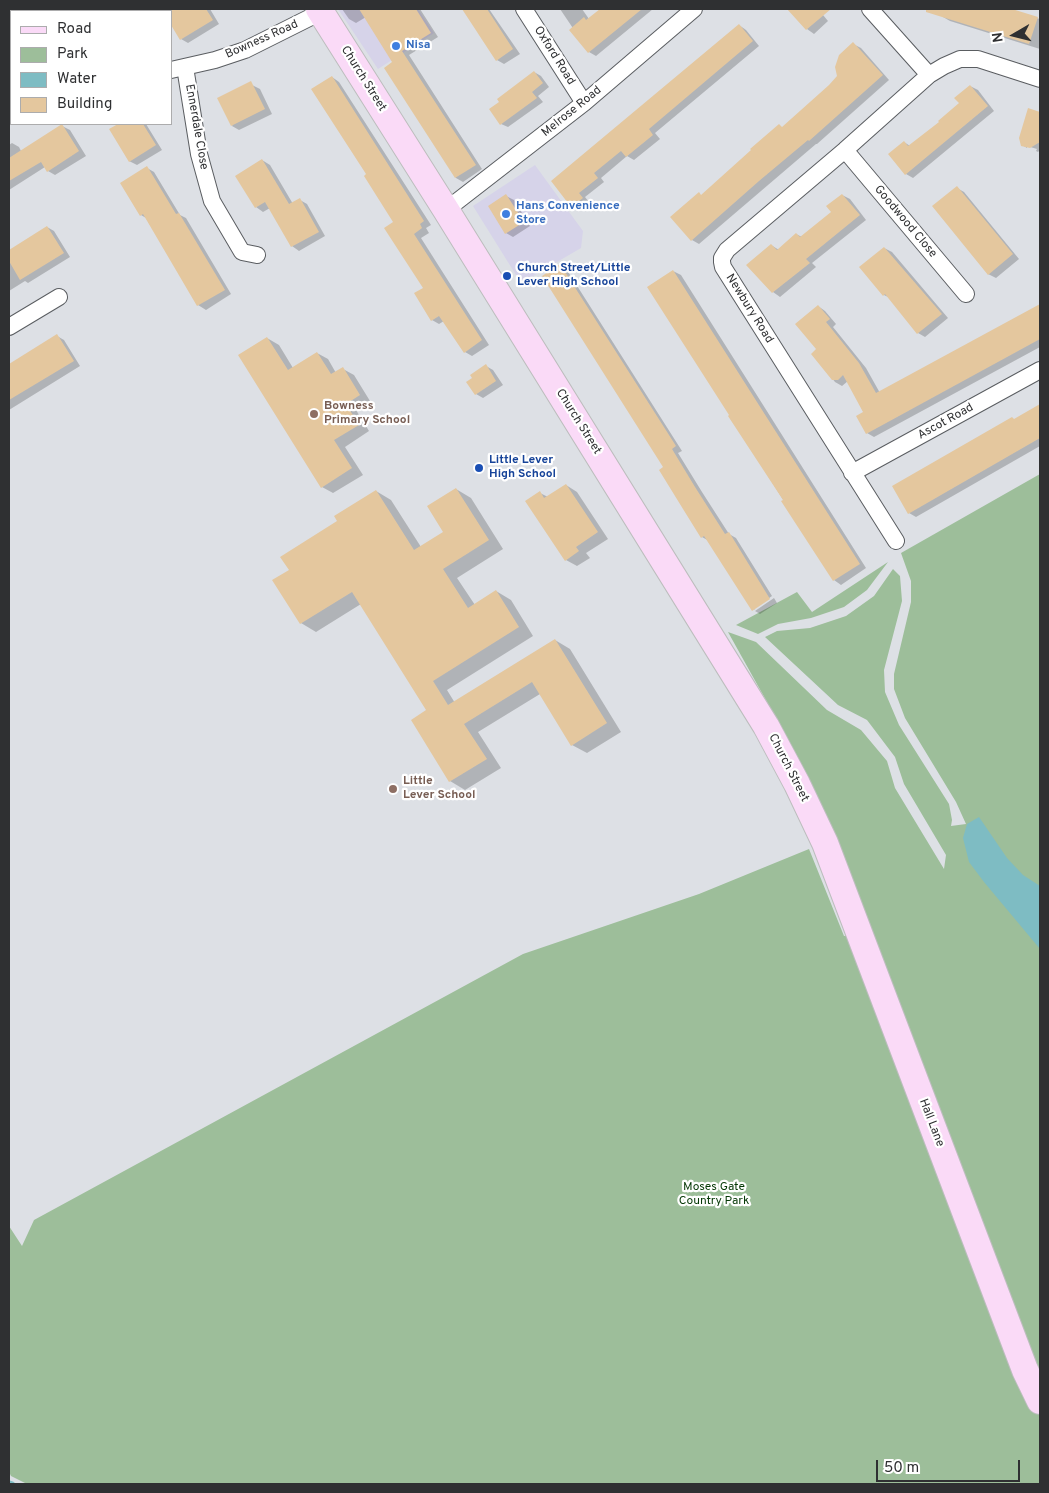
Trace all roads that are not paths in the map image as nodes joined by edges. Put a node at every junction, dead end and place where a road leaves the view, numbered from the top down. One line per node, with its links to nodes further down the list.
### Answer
1 (524, 9): 8 (street, Oxford Road)
2 (694, 9): 8 (street, Melrose Road)
3 (870, 9): 6 (street)
4 (320, 11): 5 (street, Bowness Road); 10 (main road, Church Street)
5 (178, 68): 11 (street, Ennerdale Close)
6 (929, 75): 7 (street, Newbury Road); 9 (street, Newbury Road)
7 (1040, 79)
8 (584, 103): 10 (street, Melrose Road)
9 (845, 150): 12 (street, Goodwood Close); 16 (street, Newbury Road)
10 (446, 210): 18 (main road, Church Street)
11 (257, 255)
12 (966, 294)
13 (59, 297): 14 (street)
14 (9, 327)
15 (1040, 370): 16 (street, Ascot Road)
16 (852, 473): 17 (street, Newbury Road)
17 (896, 541)
18 (825, 843): 19 (main road, Hall Lane)
19 (1040, 1401)

